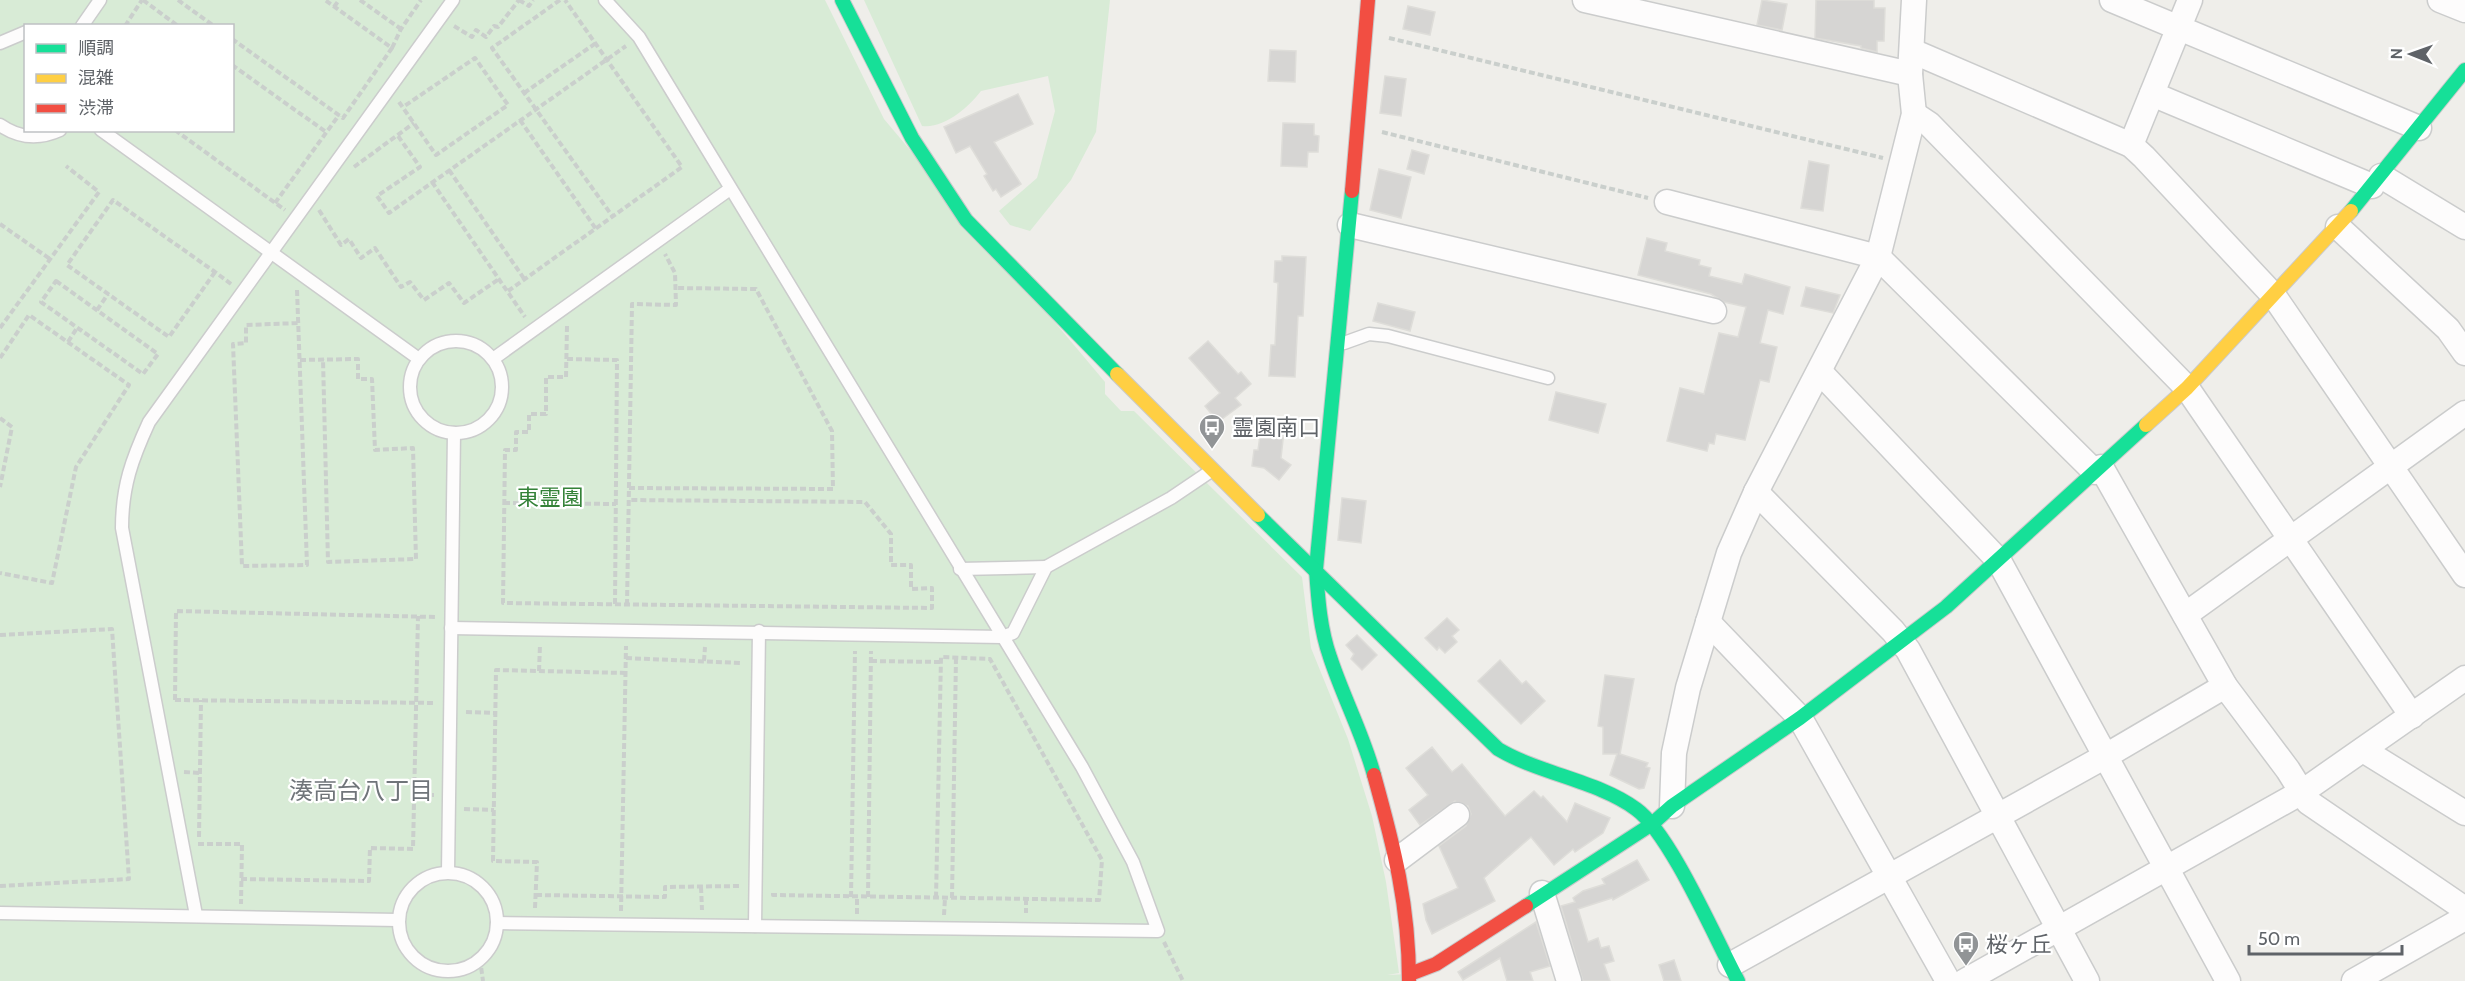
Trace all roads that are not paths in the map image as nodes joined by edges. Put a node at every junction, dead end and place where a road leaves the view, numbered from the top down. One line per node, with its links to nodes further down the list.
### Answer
1 (100, 0): 12 (lane)
2 (453, 0): 31 (lane)
3 (605, 0): 26 (lane)
4 (842, 0): 46 (street)
5 (1368, 0): 28 (street)
6 (1585, 0): 16 (street)
7 (1914, 0): 16 (street)
8 (2112, 0): 13 (street)
9 (2190, 0): 13 (street)
10 (2440, 0): 11 (street)
11 (2465, 10)
12 (83, 24)
13 (2178, 29): 18 (street); 20 (street)
14 (24, 33): 15 (lane)
15 (0, 43)
16 (1911, 63): 19 (street); 24 (street)
17 (2463, 76): 20 (street)
18 (2152, 94): 24 (street); 25 (street)
19 (1914, 114): 32 (street); 41 (street)
20 (2419, 128): 25 (street)
21 (1, 129): 22 (lane)
22 (53, 132)
23 (104, 132): 31 (lane)
24 (2131, 145): 33 (street)
25 (2376, 181): 29 (street); 30 (street)
26 (730, 189): 38 (lane); 51 (lane)
27 (1667, 202): 32 (street)
28 (1350, 225): 34 (street); 35 (street)
29 (2338, 227): 33 (street); 36 (street)
30 (2465, 227)
31 (273, 254): 37 (lane); 79 (lane)
32 (1878, 257): 39 (street); 45 (street)
33 (2274, 296): 41 (street); 44 (street)
34 (1714, 311)
35 (1340, 344): 40 (lane); 52 (street)
36 (2465, 353)
37 (419, 359): 38 (lane); 43 (lane)
38 (493, 359): 43 (lane)
39 (1820, 372): 47 (street); 49 (street)
40 (1548, 378)
41 (2187, 388): 45 (street); 48 (street)
42 (2465, 413): 44 (street)
43 (454, 433): 56 (lane)
44 (2391, 465): 48 (street); 53 (street)
45 (2098, 469): 49 (street); 54 (street)
46 (1212, 470): 50 (lane); 52 (street)
47 (1756, 492): 55 (street); 59 (street)
48 (2290, 539): 54 (street); 62 (street)
49 (1999, 561): 59 (street); 65 (street)
50 (1046, 567): 51 (lane); 58 (lane)
51 (960, 569): 58 (lane)
52 (1316, 569): 71 (street); 72 (street)
53 (2465, 575)
54 (2185, 615): 61 (street)
55 (1708, 622): 63 (street); 67 (street)
56 (451, 623): 57 (lane); 74 (lane)
57 (759, 631): 58 (lane); 83 (lane)
58 (1002, 637): 83 (lane)
59 (1902, 641): 63 (street); 69 (street)
60 (2465, 678): 62 (street)
61 (2225, 686): 65 (street); 66 (street)
62 (2412, 716): 64 (street)
63 (1800, 718): 67 (street); 75 (street)
64 (2363, 750): 66 (street); 68 (street)
65 (2104, 757): 69 (street); 73 (street)
66 (2302, 792): 73 (street); 77 (street)
67 (1672, 806): 71 (street)
68 (2465, 813)
69 (1998, 815): 75 (street); 84 (street)
70 (1457, 816): 72 (street)
71 (1652, 824): 76 (street); 86 (street)
72 (1397, 860): 87 (street)
73 (2165, 869): 84 (street); 93 (street)
74 (448, 872): 81 (lane); 82 (lane)
75 (1890, 876): 86 (street); 90 (street)
76 (1542, 893): 85 (street); 89 (street)
77 (2465, 909)
78 (0, 913): 79 (lane)
79 (196, 915): 81 (lane)
80 (2465, 918): 88 (street)
81 (398, 920): 82 (lane)
82 (497, 923): 83 (lane)
83 (754, 926)
84 (2059, 928): 91 (street); 92 (street)
85 (1438, 972): 87 (street)
86 (1734, 973)
87 (1410, 978)
88 (2363, 979)
89 (1569, 981)
90 (1948, 981)
91 (1965, 981)
92 (2087, 981)
93 (2228, 981)

